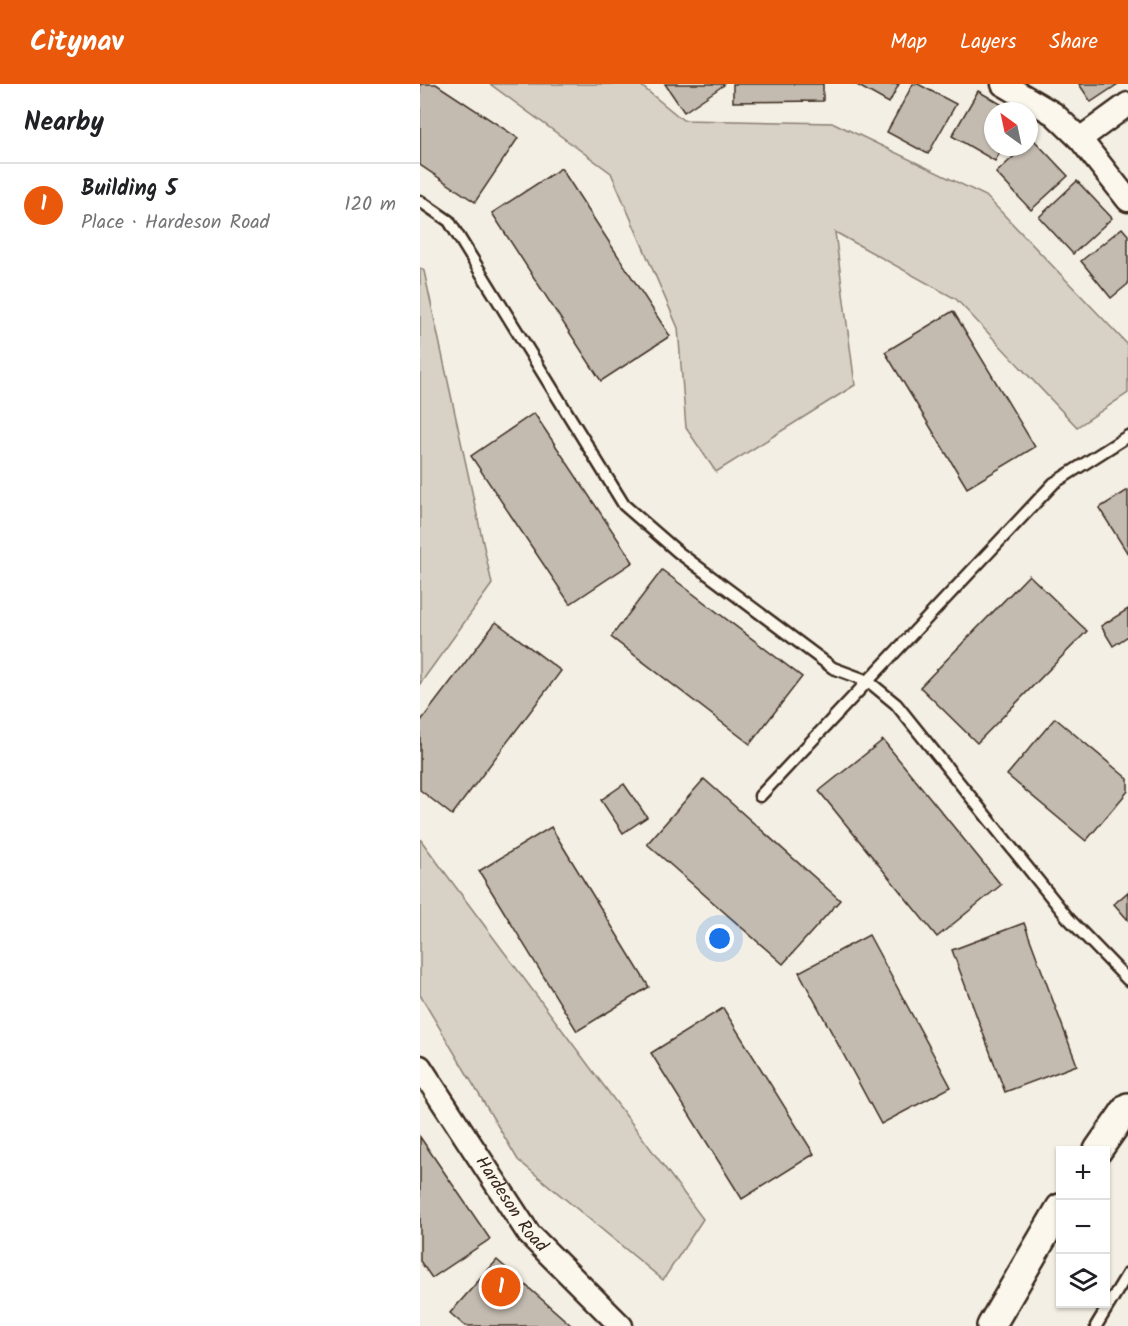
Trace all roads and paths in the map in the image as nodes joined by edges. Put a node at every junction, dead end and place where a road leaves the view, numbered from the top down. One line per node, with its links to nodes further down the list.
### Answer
1 (1003, 84): 3 (street)
2 (1128, 104): 3 (street)
3 (1080, 139): 4 (street)
4 (1128, 200)
5 (420, 201): 7 (lane)
6 (1128, 436): 7 (lane)
7 (868, 681): 8 (lane); 9 (lane)
8 (760, 796)
9 (1128, 980)
10 (420, 1067): 15 (street, Hardeson Road)
11 (1128, 1107): 12 (street)
12 (1101, 1146)
13 (1056, 1215): 16 (street)
14 (1128, 1273): 17 (lane)
15 (621, 1326)
16 (991, 1326)
17 (1096, 1326)

